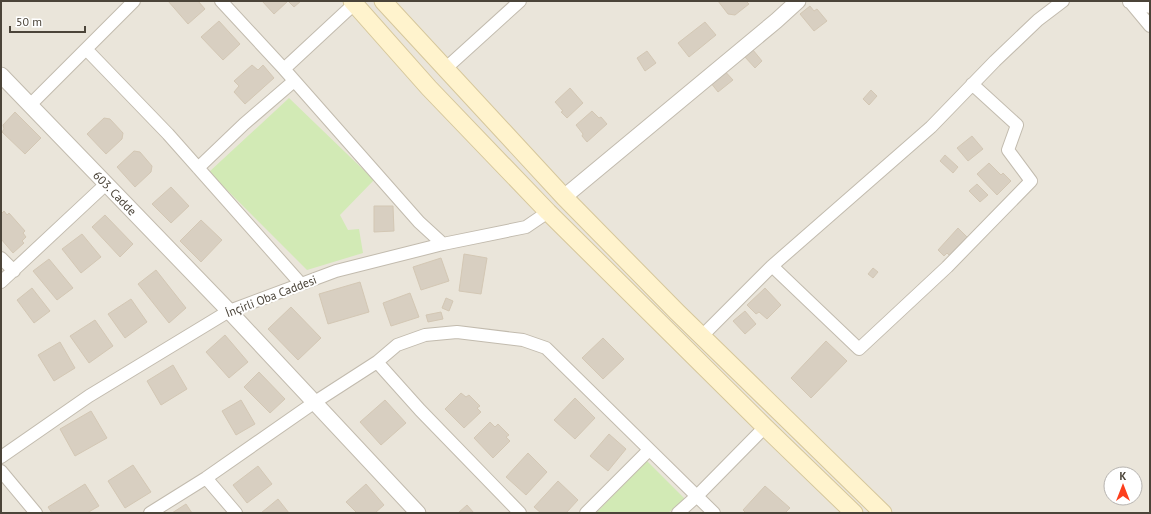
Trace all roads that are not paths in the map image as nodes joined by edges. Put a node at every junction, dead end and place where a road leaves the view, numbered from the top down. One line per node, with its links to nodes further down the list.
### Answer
1 (134, 1): 11 (street)
2 (221, 1): 12 (street)
3 (383, 1): 13 (main road)
4 (520, 1): 13 (street)
5 (798, 1): 20 (street)
6 (1064, 1): 16 (street)
7 (353, 2): 12 (street); 21 (main road)
8 (1128, 2): 9 (street); 10 (street)
9 (1150, 7)
10 (1150, 26)
11 (86, 49): 17 (street); 18 (street)
12 (284, 69): 15 (street)
13 (445, 69): 20 (main road)
14 (1, 75): 17 (street, 603. Cadde)
15 (294, 81): 18 (street); 22 (street)
16 (972, 84): 24 (street); 24 (street)
17 (30, 105): 19 (street, 603. Cadde)
18 (198, 168): 27 (street)
19 (106, 184): 25 (street); 28 (street, 603. Cadde)
20 (564, 197): 29 (main road)
21 (548, 212): 22 (street, İnçirli Oba Caddesi); 32 (main road)
22 (443, 244): 27 (street, İnçirli Oba Caddesi)
23 (1, 258): 25 (street)
24 (772, 266): 29 (street)
25 (14, 271): 26 (street)
26 (1, 282)
27 (301, 284): 28 (street, İnçirli Oba Caddesi)
28 (229, 311): 31 (street, 603. Cadde); 34 (street, İnçirli Oba Caddesi)
29 (702, 336): 47 (main road)
30 (377, 362): 31 (street); 33 (street); 42 (street)
31 (315, 402): 36 (street); 41 (street, 603. Cadde)
32 (765, 428): 37 (street); 46 (main road)
33 (649, 450): 37 (street); 43 (street)
34 (1, 456)
35 (1, 471): 38 (street)
36 (206, 478): 39 (street); 40 (street)
37 (697, 496): 44 (street); 45 (street)
38 (36, 513)
39 (150, 513)
40 (236, 513)
41 (418, 513)
42 (520, 513)
43 (586, 513)
44 (678, 513)
45 (714, 513)
46 (854, 513)
47 (883, 513)

